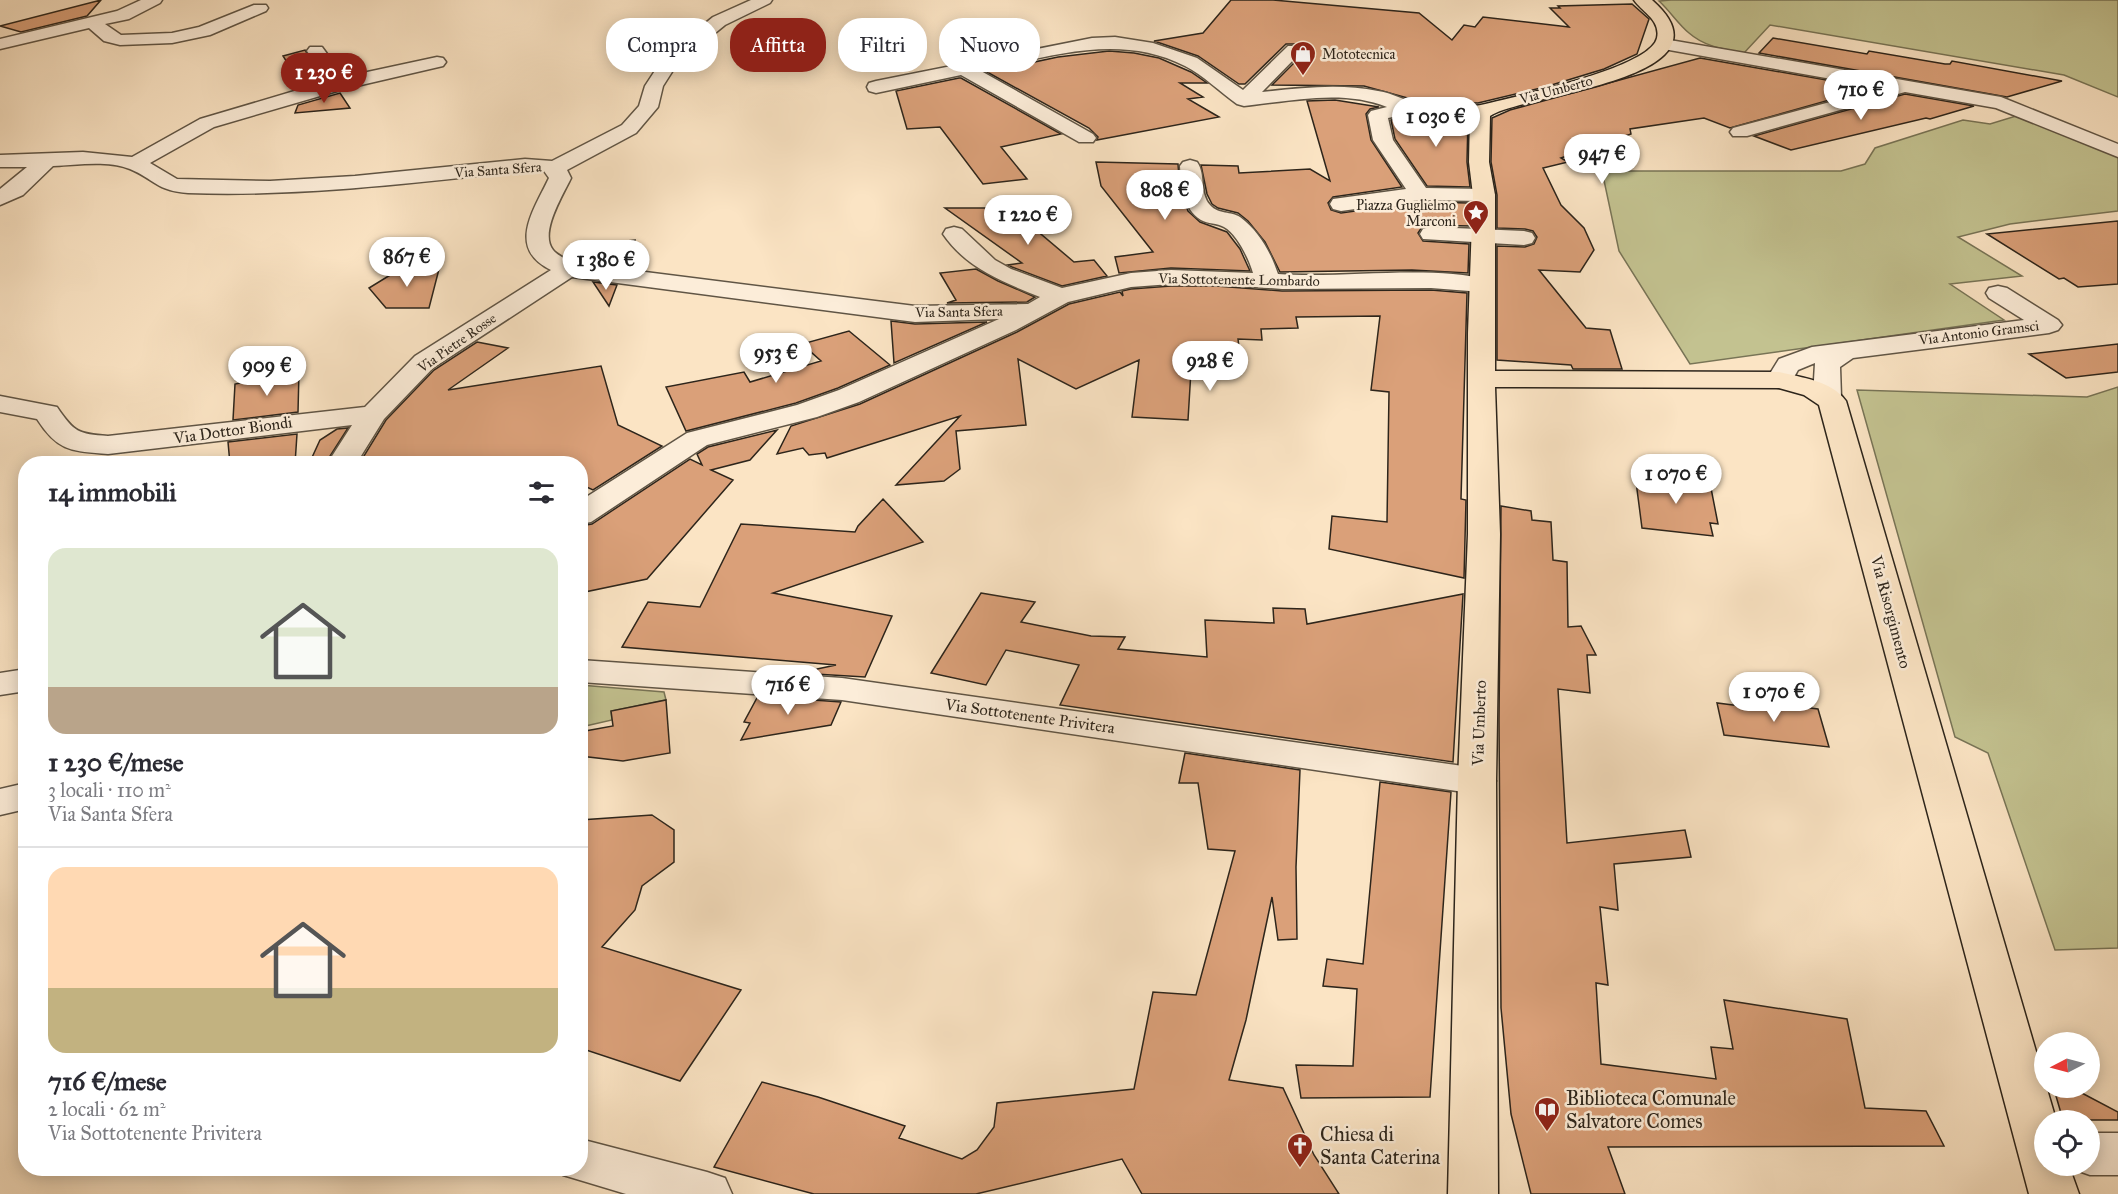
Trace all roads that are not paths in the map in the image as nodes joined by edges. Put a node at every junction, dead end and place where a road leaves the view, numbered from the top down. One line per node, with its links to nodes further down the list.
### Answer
1 (154, 0): 6 (street)
2 (764, 0): 4 (street)
3 (1642, 0): 8 (main road)
4 (739, 5): 28 (street)
5 (260, 8): 6 (street)
6 (93, 23): 7 (street)
7 (0, 44)
8 (1664, 44): 17 (street); 20 (main road, Via Umberto)
9 (1294, 50): 18 (street)
10 (316, 51): 15 (street)
11 (1040, 54): 18 (street)
12 (437, 62): 15 (street)
13 (949, 72): 16 (street)
14 (969, 72): 22 (street)
15 (339, 84): 26 (street)
16 (876, 87)
17 (1906, 87): 21 (street); 23 (street)
18 (1244, 100): 19 (street)
19 (1407, 108): 20 (street); 30 (street)
20 (1484, 110): 31 (main road, Via Umberto)
21 (1740, 132)
22 (1086, 138)
23 (2118, 151)
24 (0, 160): 25 (street, Via Santa Sfera)
25 (46, 160): 26 (street, Via Santa Sfera); 32 (street)
26 (134, 164): 28 (street, Via Santa Sfera)
27 (1190, 166): 40 (street)
28 (554, 168): 39 (street, Via Santa Sfera)
29 (1356, 182): 33 (street)
30 (1420, 194): 31 (street); 33 (street)
31 (1484, 195): 37 (main road, Via Umberto)
32 (0, 198)
33 (1382, 199): 34 (street)
34 (1341, 204)
35 (954, 234): 43 (street)
36 (1431, 234): 37 (street)
37 (1482, 237): 38 (street); 41 (main road, Via Umberto)
38 (1524, 238)
39 (568, 268): 44 (street, Via Santa Sfera); 50 (street, Via Pietre Rosse)
40 (1268, 281): 41 (street, Via Sottotenente Lombardo); 43 (street, Via Sottotenente Lombardo)
41 (1482, 285): 46 (main road, Via Umberto)
42 (1998, 293): 45 (street, Via Antonio Gramsci)
43 (1060, 296): 44 (street, Via Sottotenente Lombardo)
44 (1032, 311): 52 (street, Via Sottotenente Lombardo)
45 (1849, 350): 47 (street); 48 (street)
46 (1483, 379): 47 (main road); 56 (main road, Via Umberto)
47 (1779, 380): 48 (main road)
48 (1827, 397): 59 (main road, Via Risorgimento)
49 (0, 404): 50 (street, Via Dottor Biondi)
50 (373, 414): 51 (street, Via Pietre Rosse)
51 (346, 456)
52 (593, 494)
53 (588, 672): 56 (street, Via Sottotenente Privitera)
54 (18, 681): 55 (street)
55 (0, 684)
56 (1477, 781): 64 (main road, Via Umberto)
57 (18, 798): 58 (street)
58 (0, 802)
59 (2034, 1123)
60 (2100, 1154): 61 (street)
61 (2118, 1154)
62 (588, 1162): 63 (street)
63 (707, 1194)
64 (1473, 1194)

